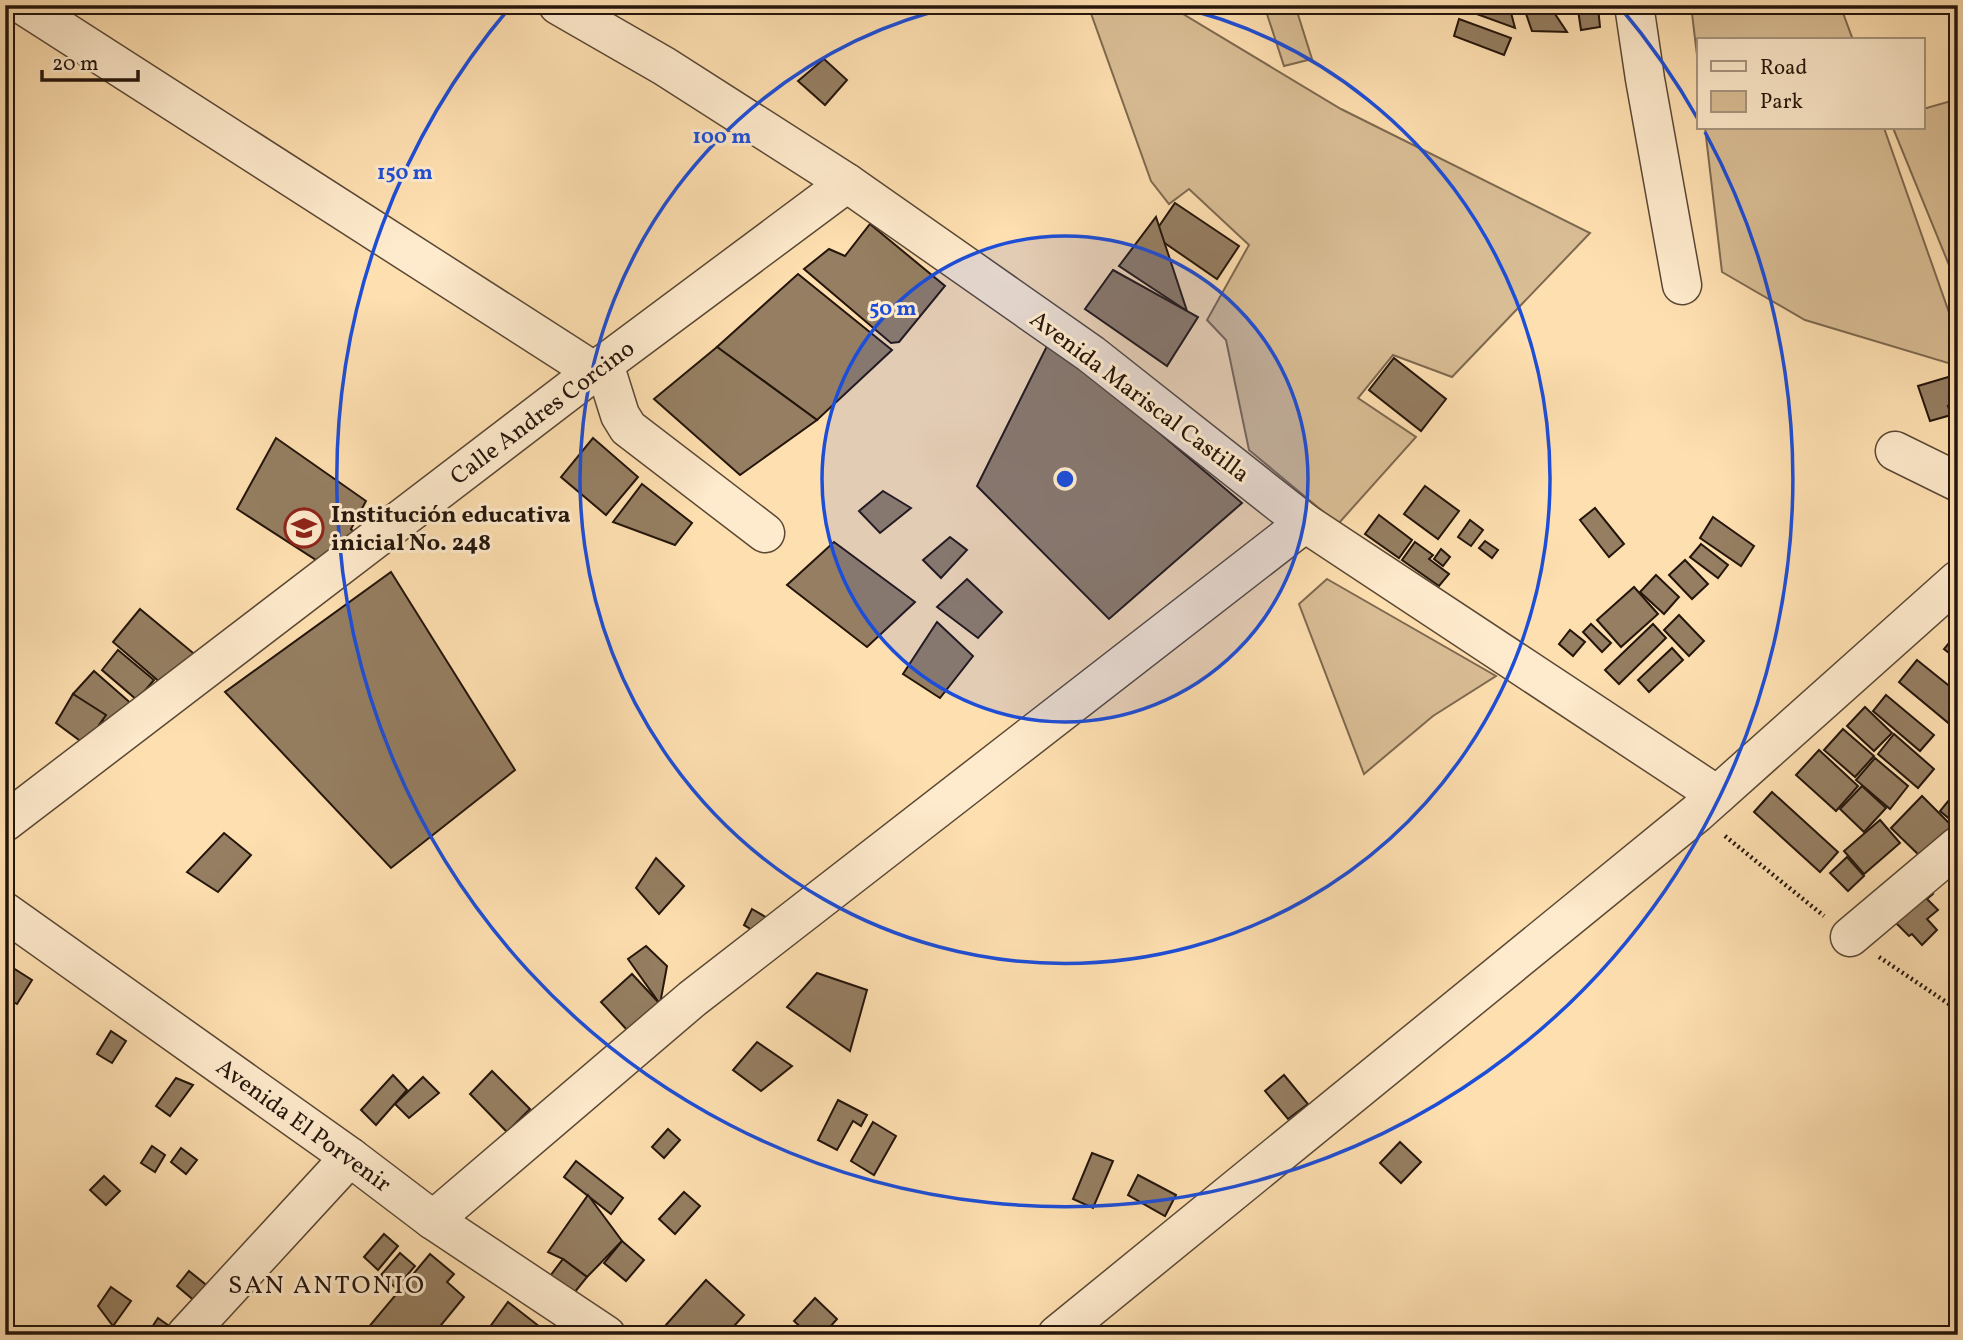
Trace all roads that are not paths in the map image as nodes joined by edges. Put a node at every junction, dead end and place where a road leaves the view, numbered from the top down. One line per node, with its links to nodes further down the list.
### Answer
1 (23, 5): 6 (street)
2 (558, 5): 4 (street, Avenida Mariscal Castilla)
3 (1634, 5): 5 (street)
4 (847, 183): 6 (street, Calle Andres Corcino); 9 (street, Avenida Mariscal Castilla)
5 (1682, 285)
6 (599, 368): 10 (street); 13 (street, Calle Andres Corcino)
7 (1895, 451): 8 (street)
8 (1958, 482)
9 (1305, 523): 12 (street, Avenida Mariscal Castilla); 18 (street)
10 (765, 533)
11 (1958, 580): 12 (street)
12 (1717, 794): 21 (street)
13 (5, 822)
14 (1958, 846): 16 (street)
15 (5, 912): 17 (street, Avenida El Porvenir)
16 (1850, 937)
17 (350, 1157): 18 (street, Avenida El Porvenir); 19 (street)
18 (433, 1220): 20 (street, Avenida El Porvenir)
19 (186, 1335)
20 (606, 1335)
21 (1057, 1335)

